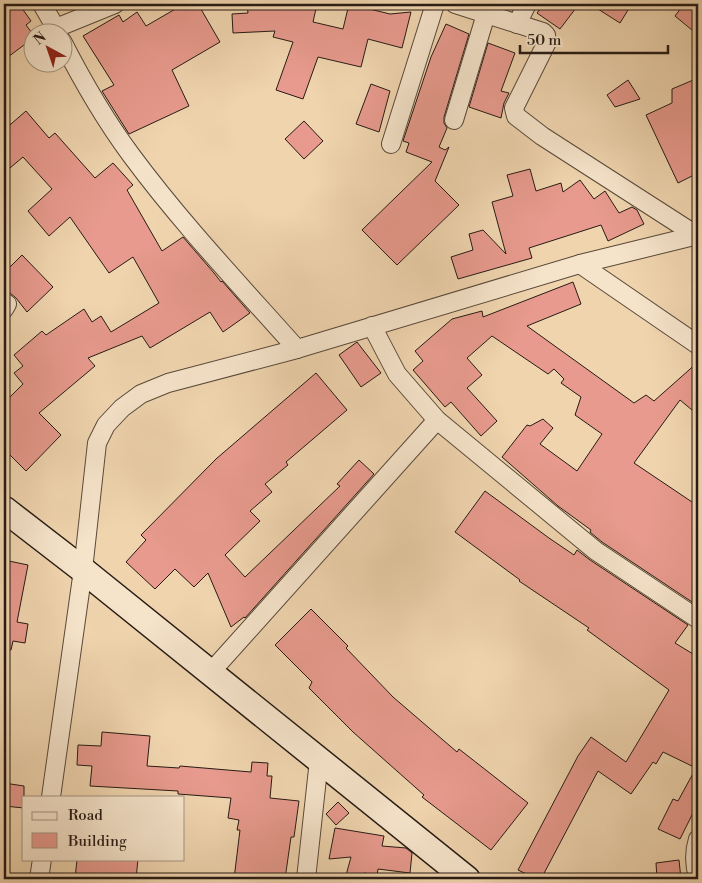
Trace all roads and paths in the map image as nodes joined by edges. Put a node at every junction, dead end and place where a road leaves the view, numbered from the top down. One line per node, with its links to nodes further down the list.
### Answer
1 (42, 4): 7 (street)
2 (115, 4): 9 (street)
3 (435, 4): 12 (street)
4 (454, 4): 6 (street)
5 (527, 4): 8 (street)
6 (486, 14): 8 (street); 11 (street)
7 (52, 22)
8 (517, 24): 13 (street)
9 (72, 27)
10 (72, 60): 17 (street)
11 (454, 120)
12 (391, 144)
13 (697, 235): 14 (street)
14 (580, 264): 15 (street); 16 (street)
15 (372, 326): 17 (street); 18 (street)
16 (698, 345)
17 (297, 350): 20 (street)
18 (437, 420): 21 (street); 22 (street)
19 (4, 509): 20 (main road)
20 (83, 570): 22 (main road); 24 (street)
21 (698, 619)
22 (210, 673): 23 (main road)
23 (319, 760): 27 (main road); 30 (street)
24 (51, 796)
25 (698, 839): 28 (street)
26 (42, 860): 29 (street)
27 (460, 877)
28 (698, 877)
29 (39, 879)
30 (306, 879)

